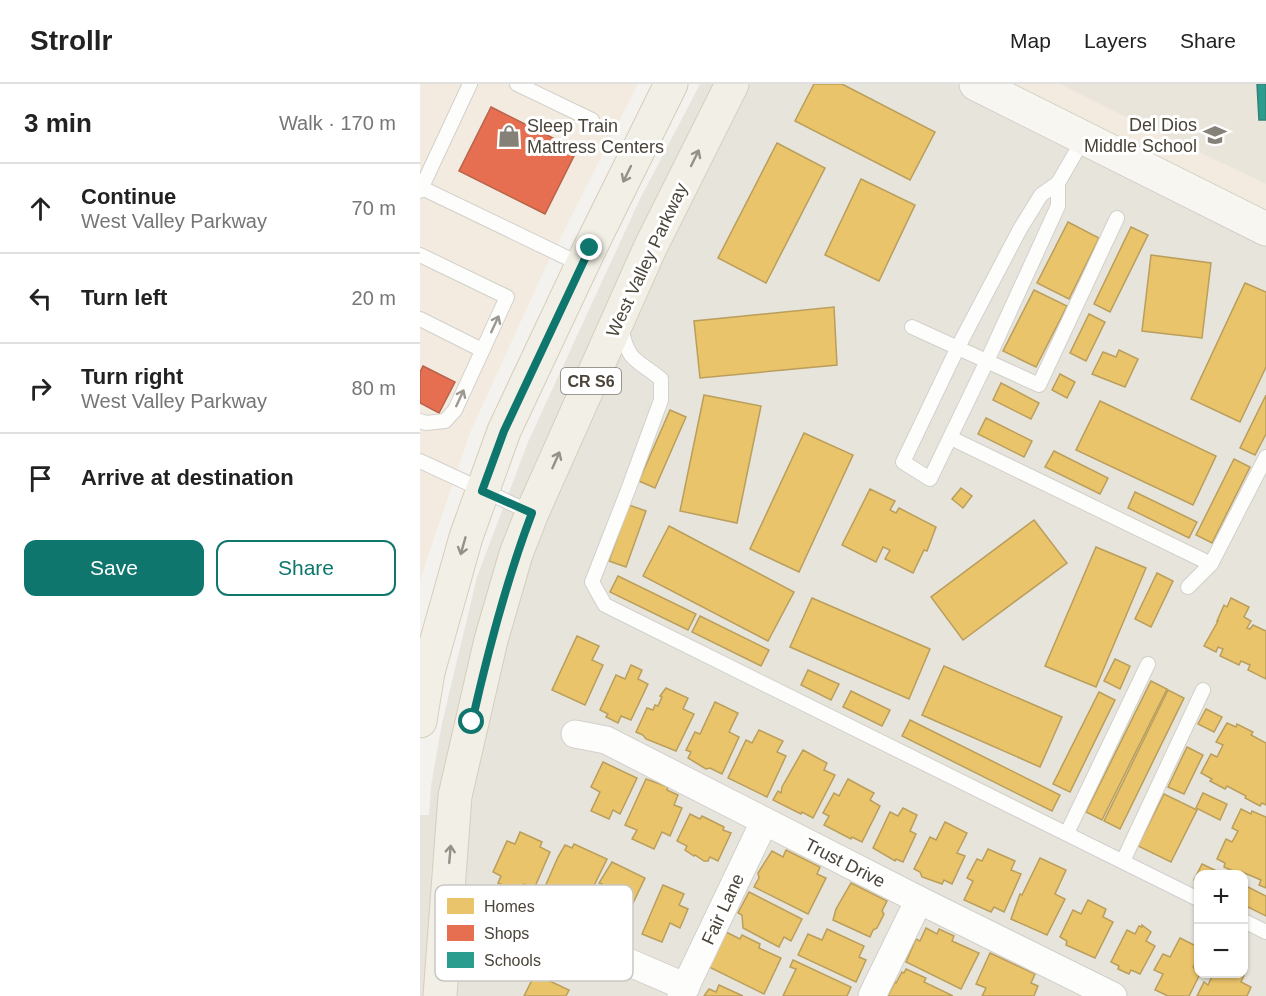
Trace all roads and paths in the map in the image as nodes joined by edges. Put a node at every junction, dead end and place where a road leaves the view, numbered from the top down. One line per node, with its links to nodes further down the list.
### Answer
1 (470, 84): 9 (lane)
2 (517, 84): 6 (lane)
3 (671, 84): 13 (main road, CR S6, one-way to 13)
4 (732, 84): 15 (main road, West Valley Parkway / CR S6, one-way to 4)
5 (976, 84): 7 (street)
6 (591, 120)
7 (1084, 137): 8 (lane); 11 (street)
8 (1058, 183): 17 (lane); 19 (lane)
9 (421, 188): 13 (lane)
10 (1117, 218): 19 (lane)
11 (1266, 229)
12 (420, 255): 18 (lane, one-way to 12)
13 (582, 265): 24 (main road, CR S6)
14 (420, 319): 18 (lane)
15 (619, 320): 25 (main road, West Valley Parkway / CR S6, one-way to 15); 33 (lane)
16 (912, 327): 17 (lane)
17 (958, 347): 19 (lane); 21 (lane)
18 (483, 350): 20 (lane, one-way to 18)
19 (987, 361): 21 (lane)
20 (420, 421)
21 (951, 438): 26 (lane)
22 (1266, 457): 26 (lane)
23 (420, 461): 24 (lane)
24 (482, 491): 25 (lane); 30 (main road, CR S6, one-way to 30)
25 (532, 513): 35 (main road, West Valley Parkway / CR S6, one-way to 25)
26 (1211, 564): 27 (lane)
27 (1188, 587)
28 (1148, 664): 33 (lane)
29 (1203, 690): 34 (lane)
30 (420, 721)
31 (575, 734): 32 (street, Trust Drive)
32 (764, 822): 37 (street, Trust Drive); 43 (street, Fair Lane)
33 (1067, 833): 34 (lane)
34 (1123, 861): 36 (lane)
35 (447, 885)
36 (1194, 897)
37 (919, 900): 42 (street, Trust Drive); 45 (street)
38 (1248, 923): 39 (lane)
39 (1266, 932)
40 (633, 967): 43 (street)
41 (441, 981): 44 (main road, West Valley Parkway / CR S6)
42 (1067, 986): 46 (street, Trust Drive)
43 (684, 992)
44 (440, 996)
45 (872, 996)
46 (1113, 996)

